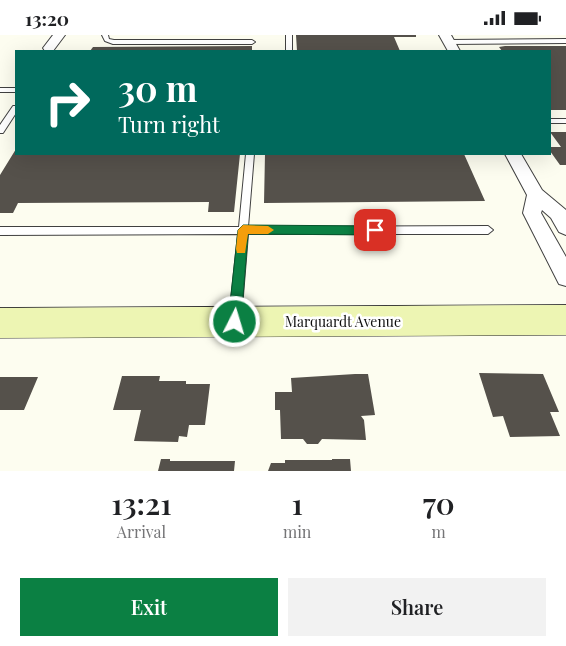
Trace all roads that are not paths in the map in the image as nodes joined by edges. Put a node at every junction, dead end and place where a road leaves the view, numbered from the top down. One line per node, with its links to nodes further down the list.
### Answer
1 (59, 35): 7 (street)
2 (105, 35): 5 (lane)
3 (289, 35): 8 (lane)
4 (566, 41): 6 (lane)
5 (252, 42)
6 (449, 43)
7 (49, 48)
8 (290, 50)
9 (0, 90): 10 (lane)
10 (15, 90)
11 (15, 109): 14 (lane)
12 (551, 121): 13 (lane)
13 (566, 121)
14 (0, 131)
15 (250, 155): 19 (lane)
16 (514, 155): 17 (street)
17 (536, 195): 18 (street); 22 (street)
18 (566, 227)
19 (243, 230): 20 (lane); 21 (lane); 24 (lane)
20 (488, 230)
21 (0, 231)
22 (566, 277)
23 (566, 321): 24 (main road, Marquardt Avenue)
24 (235, 322): 25 (main road, Marquardt Avenue)
25 (0, 323)

